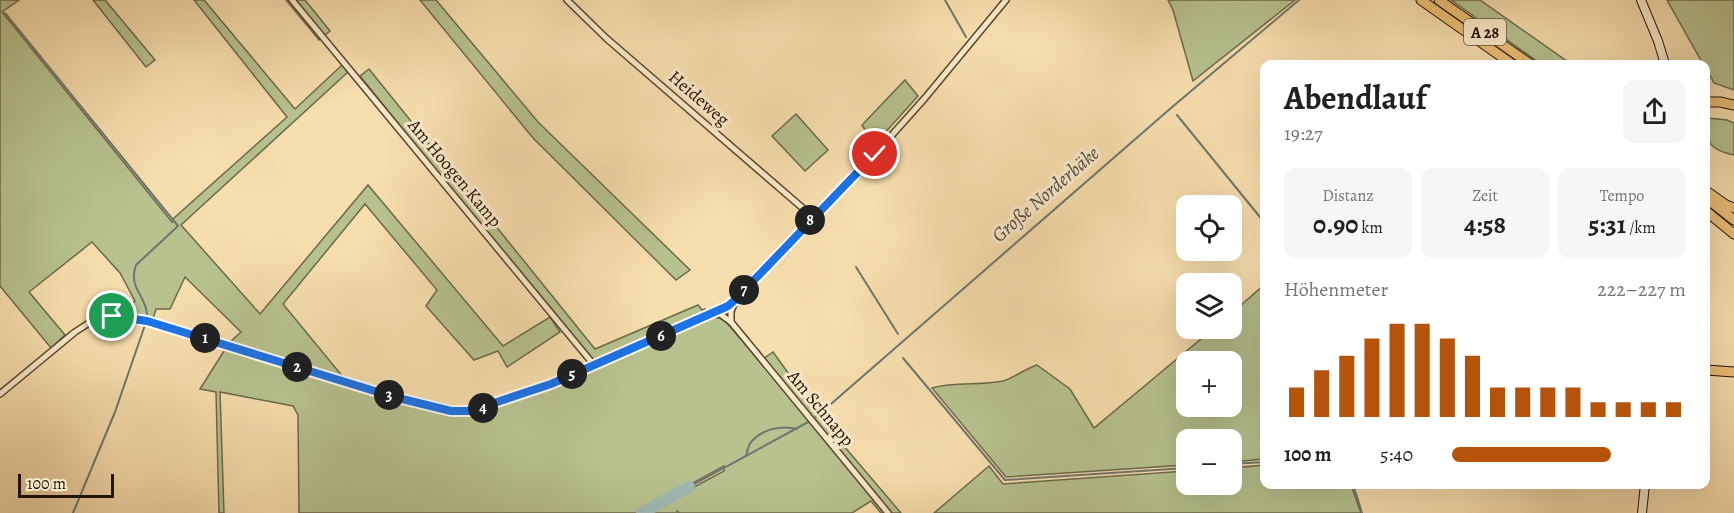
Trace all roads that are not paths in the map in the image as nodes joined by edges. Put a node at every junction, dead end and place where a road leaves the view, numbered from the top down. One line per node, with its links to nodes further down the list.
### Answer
1 (292, 0): 22 (street, Am Hoogen Kamp)
2 (567, 0): 16 (street, Heideweg)
3 (1006, 0): 16 (street)
4 (1421, 0): 7 (highway, A 28)
5 (1439, 0): 8 (highway, A 28)
6 (1641, 0): 9 (main road)
7 (1506, 60)
8 (1524, 60)
9 (1664, 60)
10 (1710, 102): 11 (highway)
11 (1734, 105)
12 (1710, 194): 14 (highway)
13 (1710, 201): 17 (highway)
14 (1734, 208)
15 (1710, 214): 18 (highway)
16 (813, 217): 19 (street)
17 (1734, 220)
18 (1734, 234)
19 (736, 299): 20 (street); 21 (street)
20 (711, 313): 21 (street, Am Schnapp); 22 (street)
21 (731, 322): 27 (street, Am Schnapp)
22 (594, 365): 25 (street)
23 (1710, 370): 24 (highway)
24 (1734, 372)
25 (0, 394)
26 (1644, 489): 28 (main road)
27 (888, 513)
28 (1642, 513)

